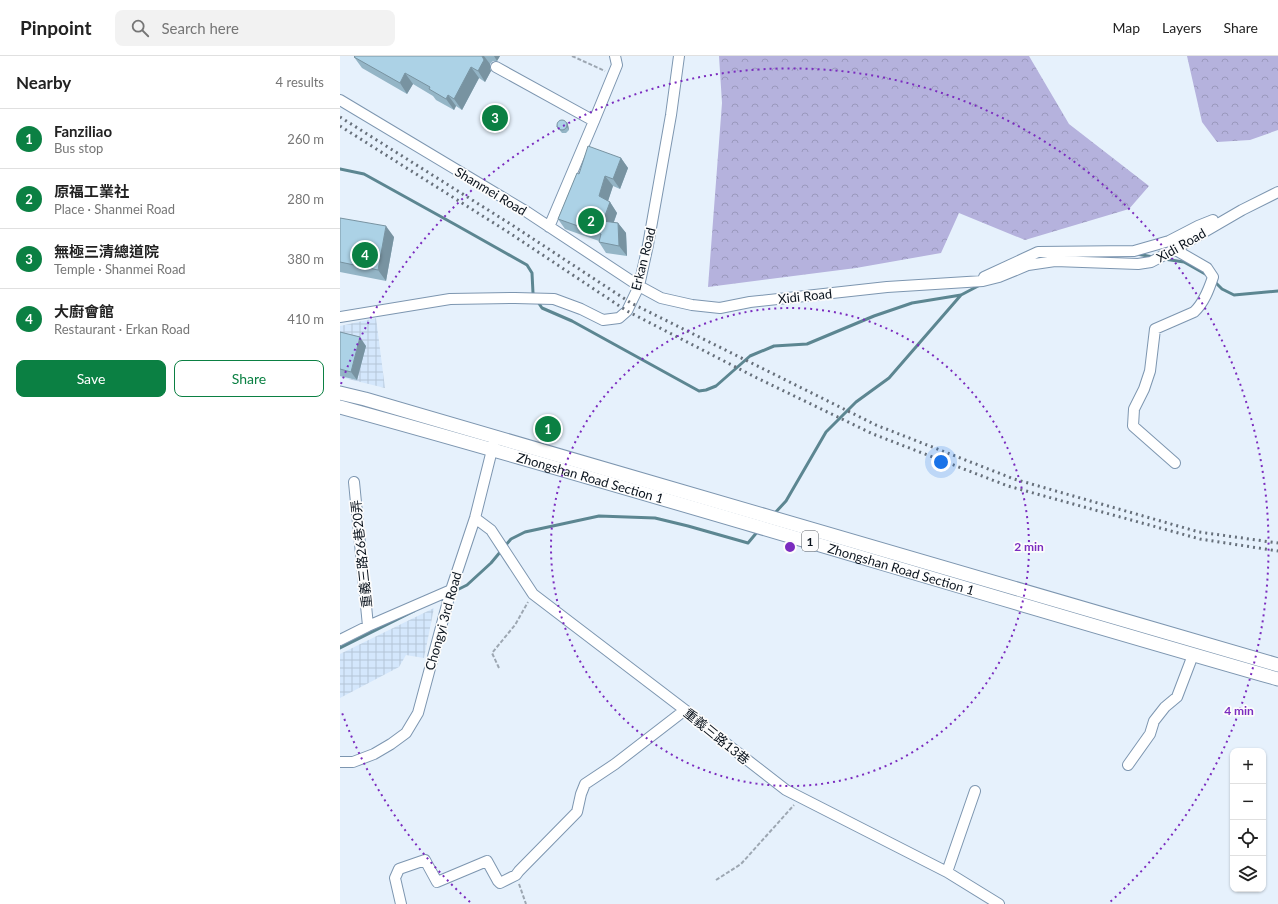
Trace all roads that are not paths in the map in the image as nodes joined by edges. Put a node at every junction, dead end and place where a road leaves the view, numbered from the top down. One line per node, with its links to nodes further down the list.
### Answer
1 (615, 56): 5 (street)
2 (679, 56): 11 (street, Erkan Road)
3 (496, 67): 5 (street)
4 (340, 100): 8 (street, Shanmei Road)
5 (594, 121): 8 (street)
6 (1278, 192): 7 (street, Xidi Road)
7 (1242, 210): 9 (street, Xidi Road); 10 (street, Xidi Road)
8 (548, 226): 11 (street, Shanmei Road)
9 (1171, 251): 10 (street, Xidi Road); 16 (street)
10 (979, 281): 11 (street, Xidi Road)
11 (639, 286): 12 (street, Erkan Road)
12 (340, 317)
13 (340, 393): 15 (main road, Zhongshan Road Section 1 / 1)
14 (340, 407): 15 (main road, Zhongshan Road Section 1 / 1)
15 (494, 443): 18 (street, Chongyi 3rd Road); 21 (main road, Zhongshan Road Section 1 / 1); 23 (main road, Zhongshan Road Section 1 / 1)
16 (1174, 463)
17 (354, 482): 20 (street, 重義三路26巷20弄)
18 (475, 518): 19 (street, Chongyi 3rd Road); 27 (street, 重義三路13巷)
19 (451, 590): 20 (street); 28 (street, Chongyi 3rd Road)
20 (368, 626): 22 (street)
21 (1145, 627): 23 (main road); 25 (main road, Zhongshan Road Section 1 / 1)
22 (340, 640)
23 (1142, 640): 24 (main road, Zhongshan Road Section 1 / 1)
24 (1193, 655): 26 (main road, Zhongshan Road Section 1 / 1); 29 (street)
25 (1278, 665)
26 (1278, 679)
27 (685, 710): 31 (street, 重義三路13巷); 32 (street)
28 (340, 762)
29 (1128, 765)
30 (975, 791): 31 (street)
31 (947, 872): 33 (street, 重義三路13巷)
32 (401, 904)
33 (999, 904)

